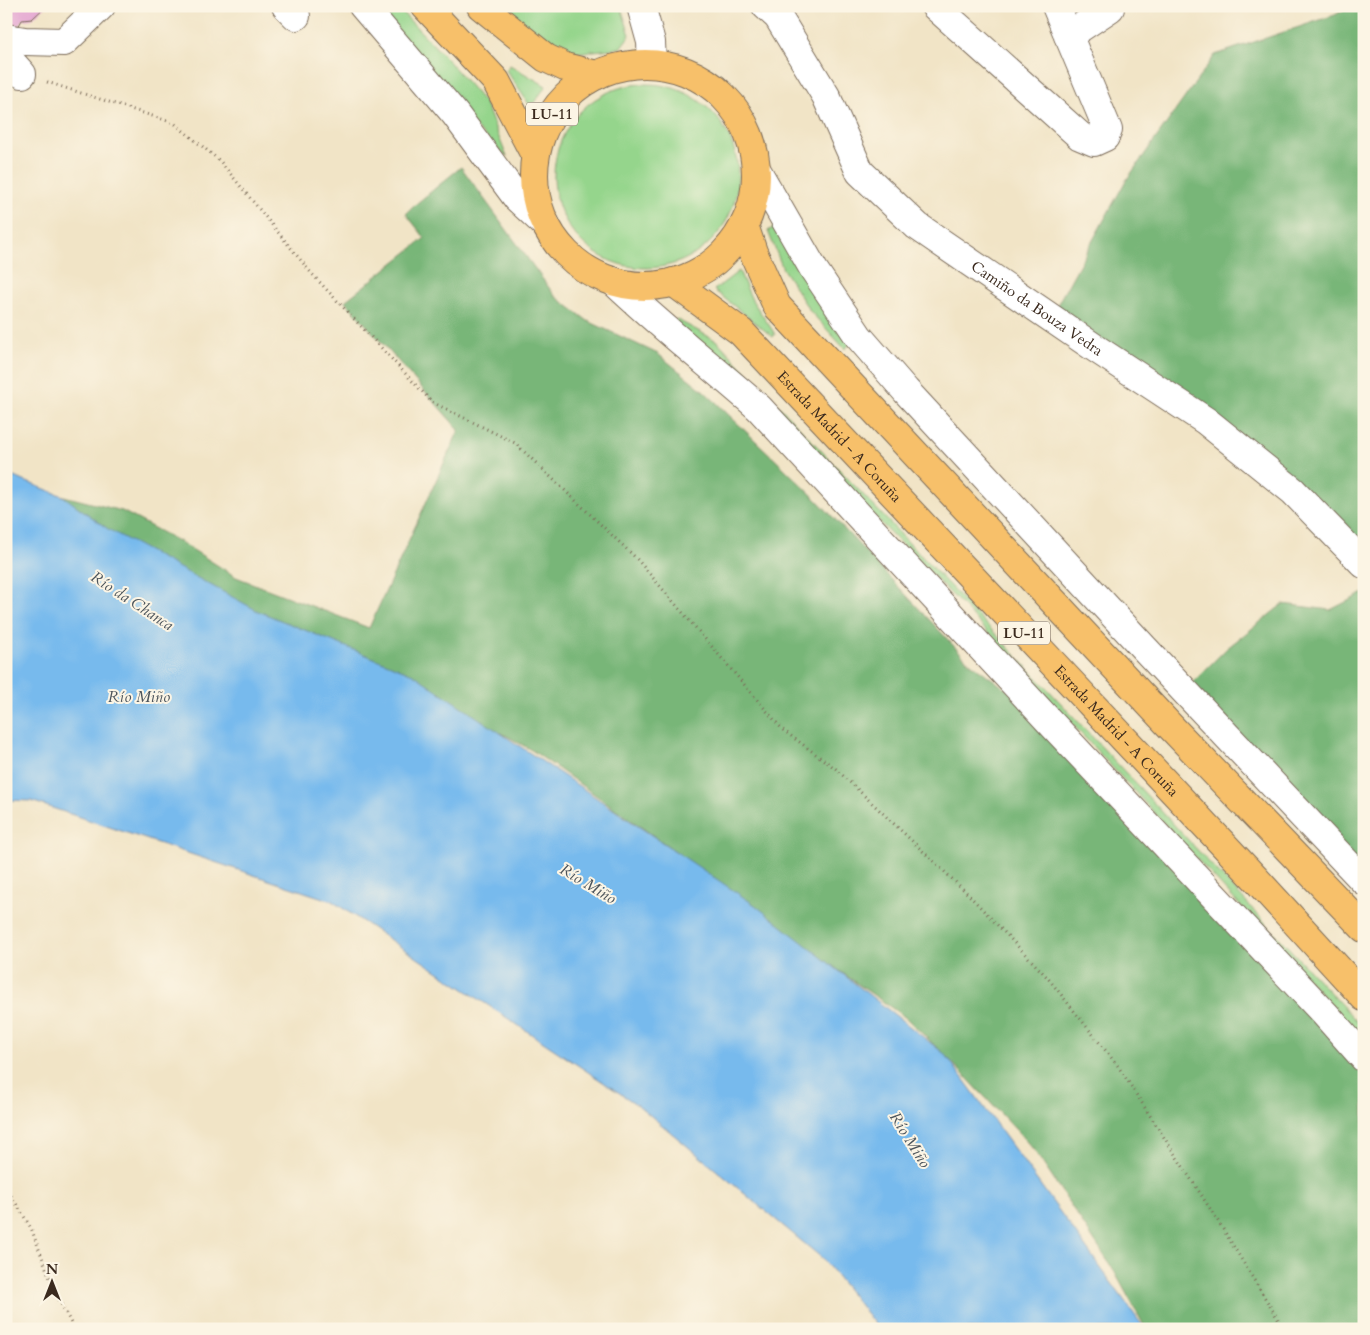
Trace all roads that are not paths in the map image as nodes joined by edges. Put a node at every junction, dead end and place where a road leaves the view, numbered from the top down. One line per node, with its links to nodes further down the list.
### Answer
1 (101, 6): 11 (street)
2 (363, 6): 16 (street)
3 (425, 6): 14 (highway, LU-11)
4 (481, 6): 13 (highway)
5 (641, 6): 12 (street)
6 (766, 6): 20 (street, Camiño da Bouza Vedra)
7 (936, 6): 10 (street)
8 (1056, 6): 10 (street)
9 (1110, 6): 10 (street)
10 (1068, 36)
11 (6, 38)
12 (652, 64): 13 (highway, LU-11); 15 (highway, LU-11)
13 (597, 75): 14 (highway, LU-11)
14 (535, 155): 16 (highway, LU-11)
15 (756, 169): 17 (highway, LU-11); 21 (street)
16 (546, 225): 18 (highway, LU-11)
17 (744, 225): 19 (highway, LU-11); 22 (highway, LU-11)
18 (613, 281): 19 (highway, LU-11); 24 (street)
19 (673, 282): 23 (highway, Estrada Madrid - A Coruña / LU-11)
20 (1364, 564)
21 (1364, 881)
22 (1364, 928)
23 (1364, 996)
24 (1364, 1058)

